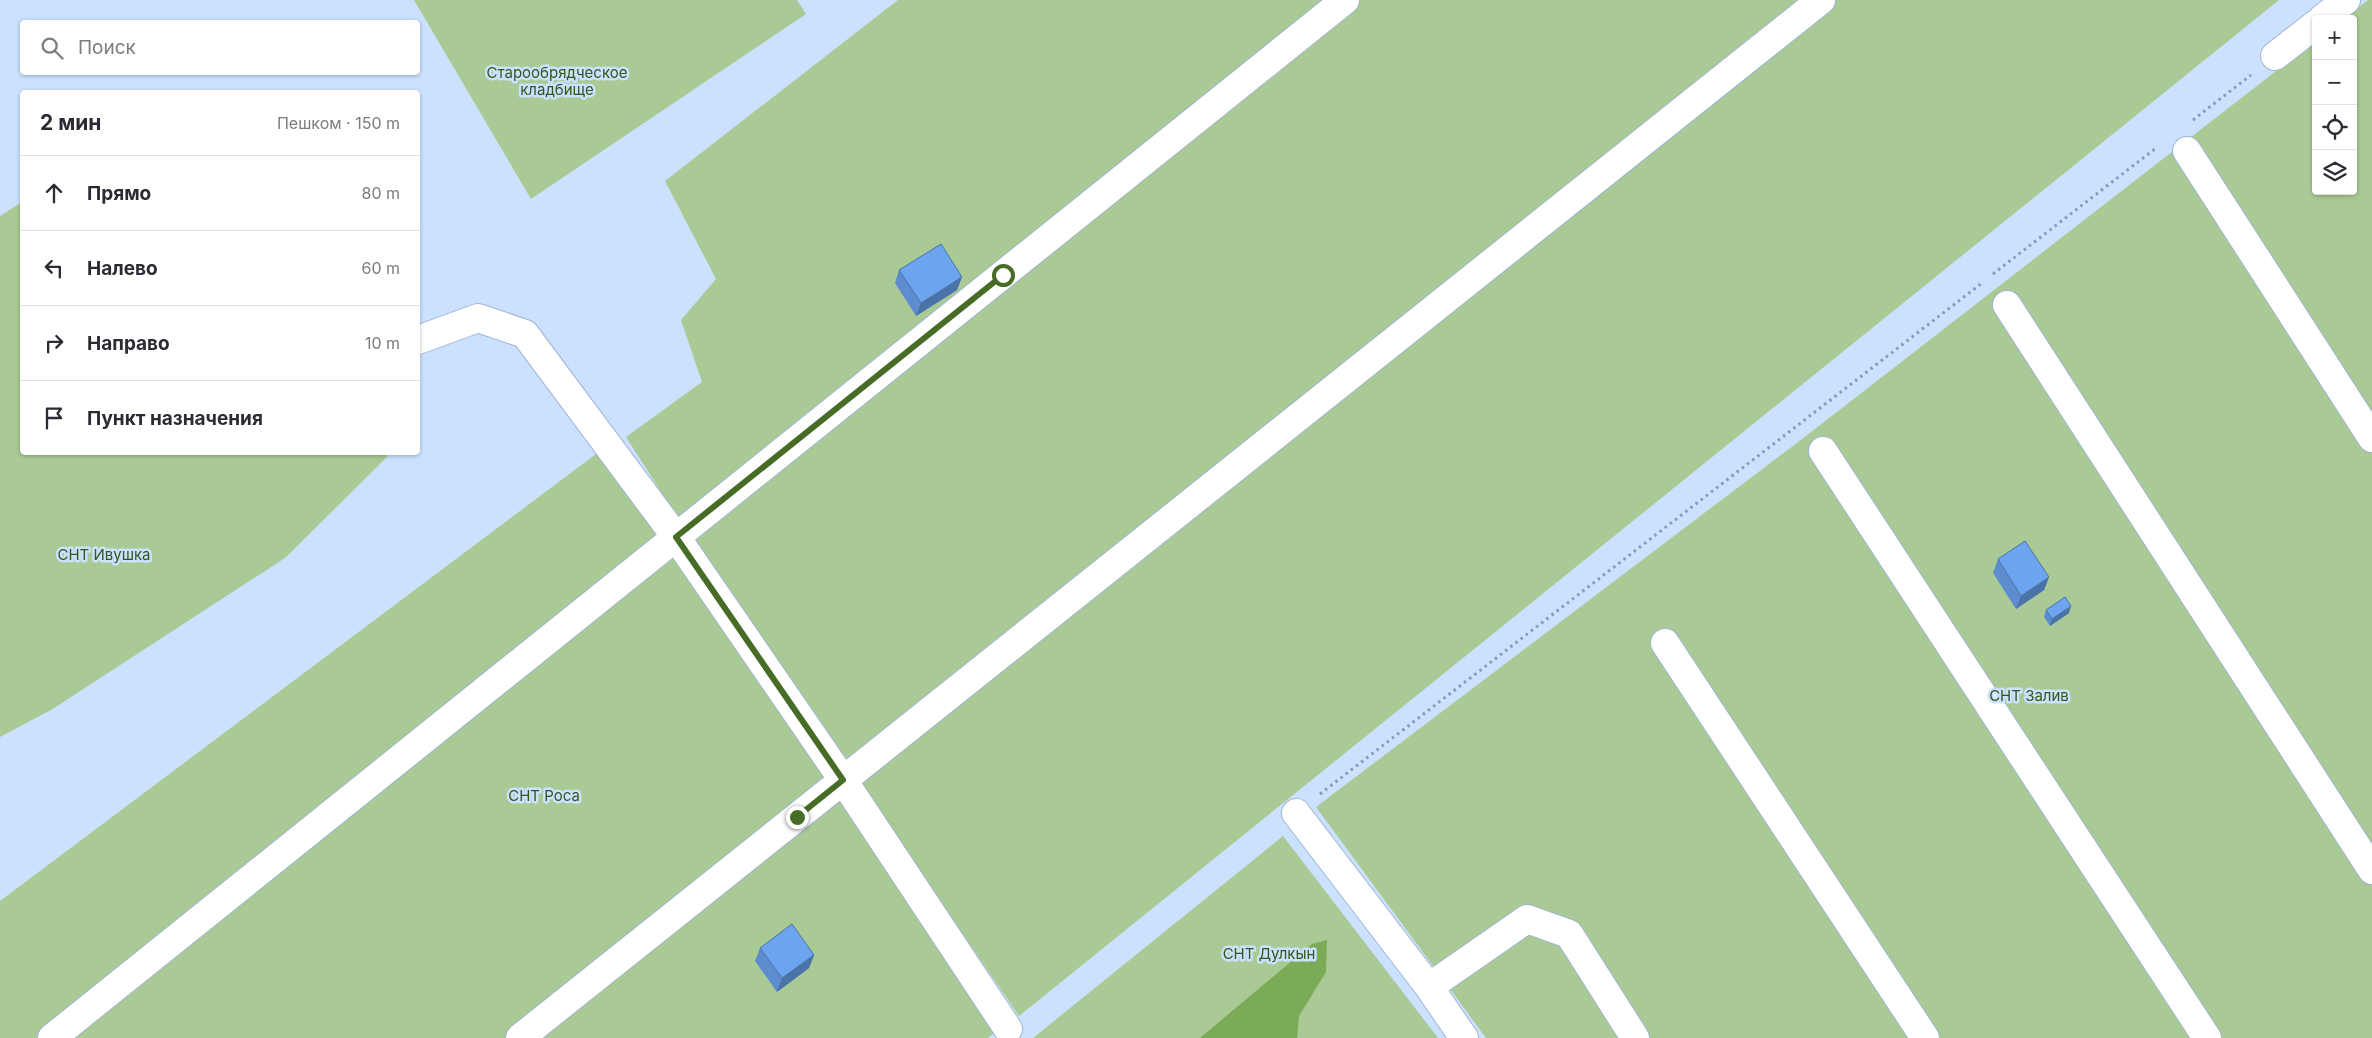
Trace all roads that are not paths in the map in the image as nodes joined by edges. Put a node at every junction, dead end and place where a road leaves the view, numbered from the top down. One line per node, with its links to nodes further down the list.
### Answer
1 (1345, 0): 12 (lane)
2 (1822, 0): 14 (lane)
3 (2346, 0): 4 (lane)
4 (2327, 15)
5 (2312, 27): 6 (lane)
6 (2275, 56)
7 (2187, 151): 10 (lane)
8 (2007, 305): 16 (lane)
9 (420, 339): 12 (lane)
10 (2372, 438)
11 (1823, 451): 24 (lane)
12 (676, 537): 14 (lane); 19 (lane)
13 (1666, 643): 23 (lane)
14 (843, 780): 18 (lane); 20 (lane)
15 (1296, 813): 17 (lane)
16 (2372, 870)
17 (1428, 987): 21 (lane); 22 (lane)
18 (1008, 1029)
19 (52, 1038)
20 (520, 1038)
21 (1464, 1038)
22 (1635, 1038)
23 (1925, 1038)
24 (2207, 1038)

